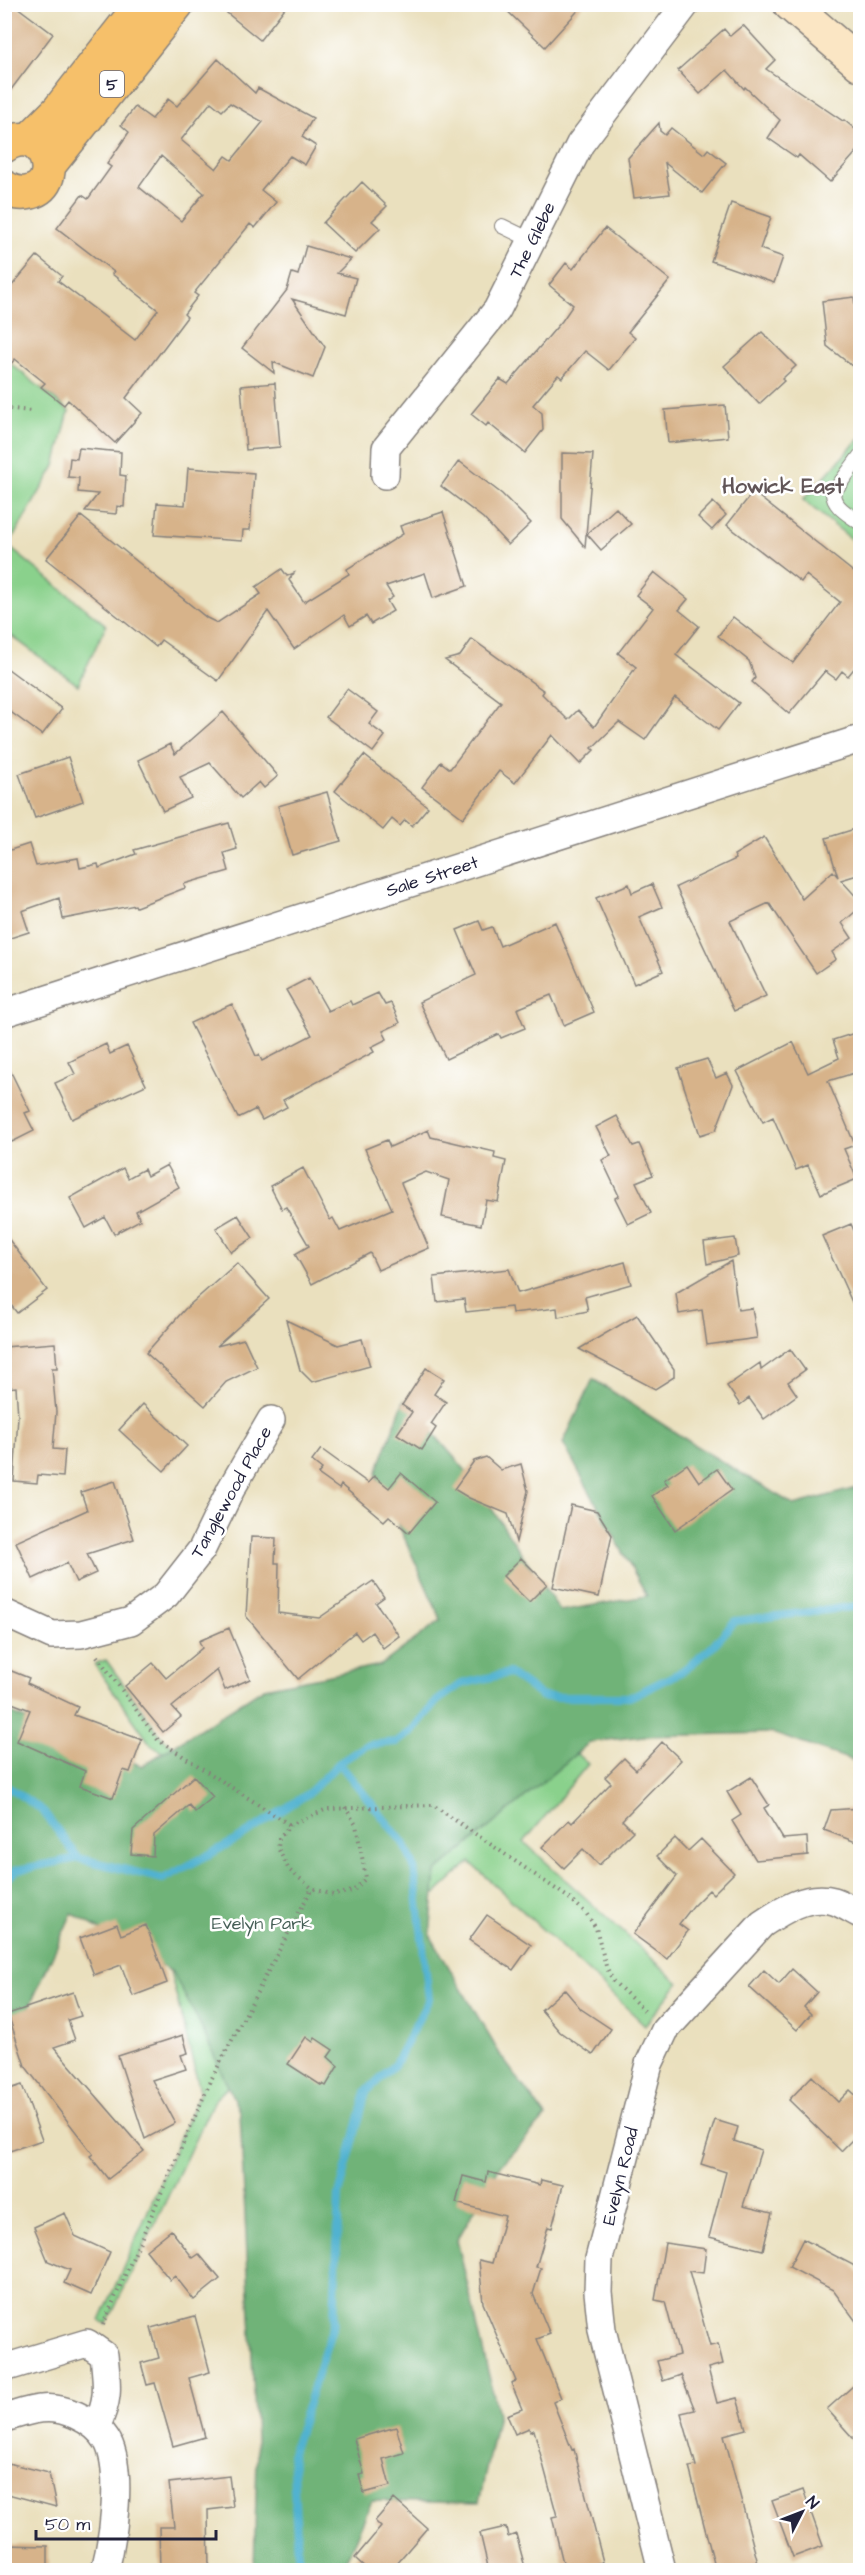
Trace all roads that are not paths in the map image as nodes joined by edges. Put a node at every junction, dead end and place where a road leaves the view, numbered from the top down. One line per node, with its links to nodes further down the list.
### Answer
1 (142, 4): 6 (main road, 5)
2 (177, 4): 6 (main road, 5)
3 (686, 4): 9 (street, The Glebe)
4 (790, 4): 5 (street)
5 (861, 64)
6 (20, 145): 7 (main road, 5)
7 (9, 198)
8 (502, 226): 9 (lane)
9 (531, 240): 11 (street, The Glebe)
10 (861, 456): 12 (lane)
11 (385, 475)
12 (861, 523)
13 (861, 739): 14 (street, Sale Street)
14 (4, 1013)
15 (271, 1420): 16 (street, Tanglewood Place)
16 (4, 1612)
17 (861, 1914): 22 (street, Evelyn Road)
18 (4, 2368): 20 (street)
19 (4, 2418): 20 (street)
20 (96, 2427): 21 (street)
21 (105, 2571)
22 (662, 2571)

